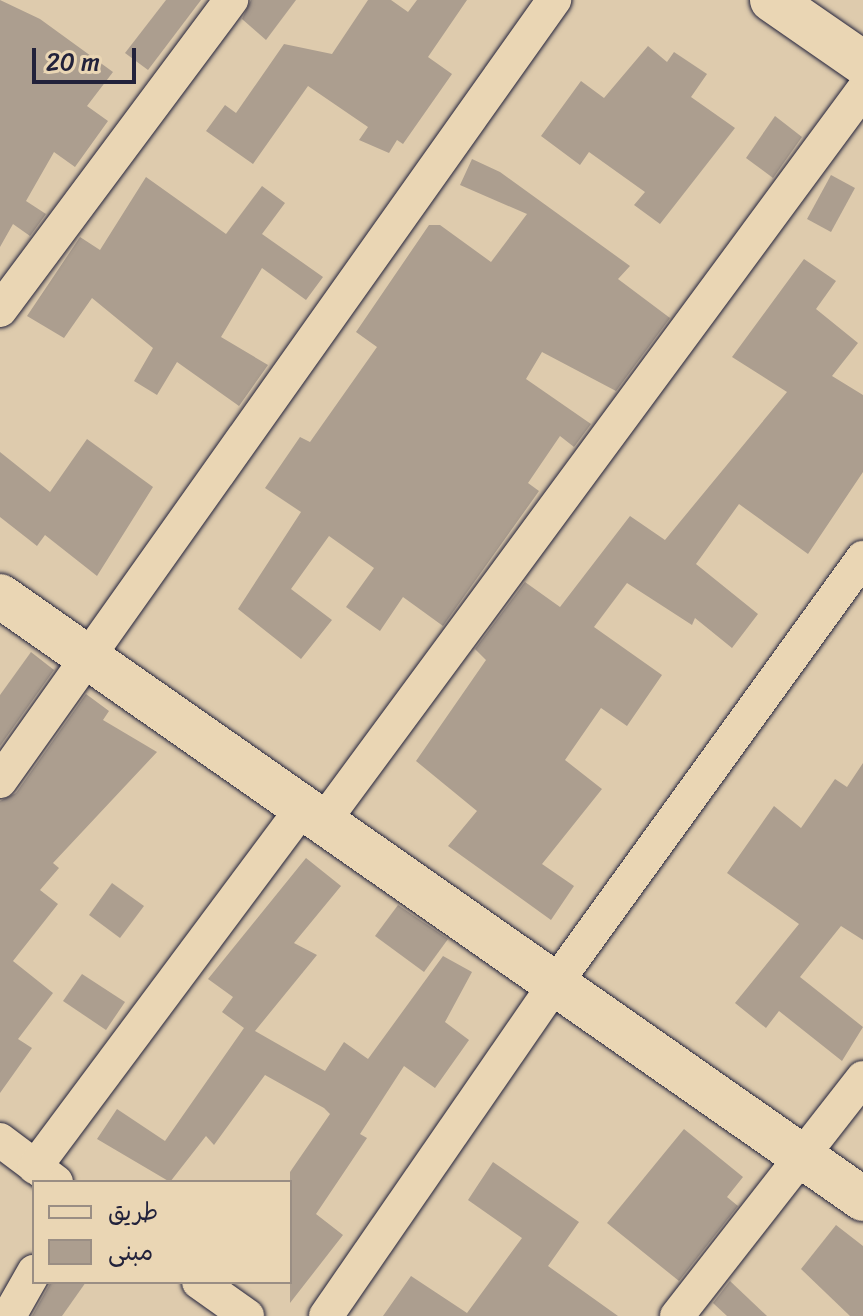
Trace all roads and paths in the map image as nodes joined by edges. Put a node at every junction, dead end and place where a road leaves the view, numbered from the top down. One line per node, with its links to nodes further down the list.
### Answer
1 (231, 0): 6 (street)
2 (554, 0): 9 (street)
3 (772, 0): 4 (main road)
4 (863, 63)
5 (863, 90): 11 (street)
6 (0, 310)
7 (863, 558): 12 (street)
8 (0, 596): 9 (main road)
9 (88, 657): 10 (street); 11 (main road)
10 (0, 781)
11 (313, 815): 12 (main road); 16 (street)
12 (552, 988): 15 (main road); 22 (street)
13 (863, 1078): 15 (street)
14 (0, 1140): 16 (street)
15 (800, 1159): 17 (main road); 23 (street)
16 (46, 1174)
17 (863, 1199)
18 (32, 1276): 20 (street)
19 (202, 1284): 21 (street)
20 (9, 1316)
21 (247, 1316)
22 (326, 1316)
23 (677, 1316)

